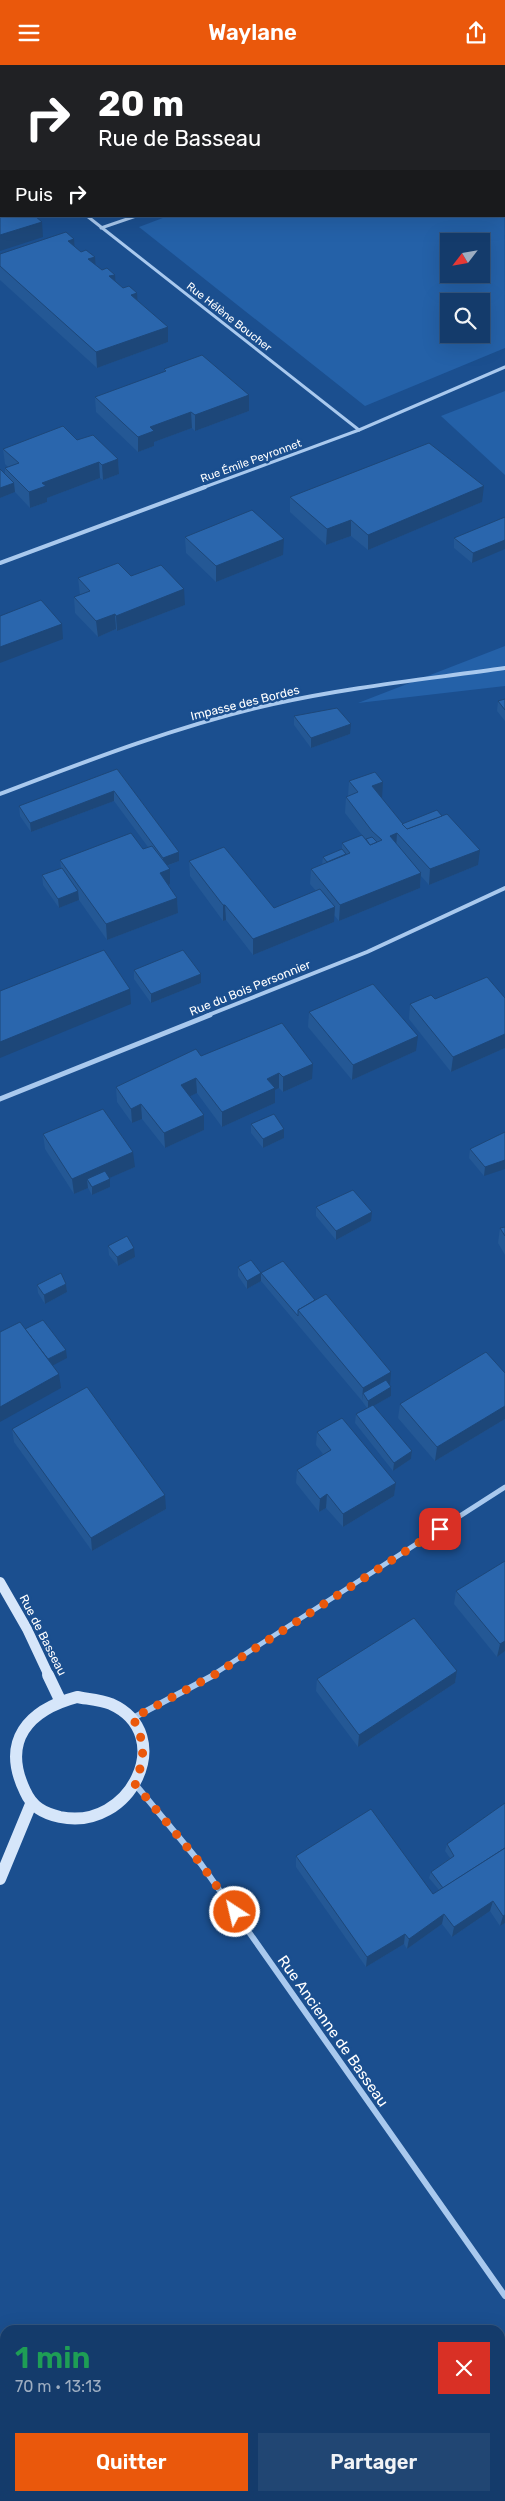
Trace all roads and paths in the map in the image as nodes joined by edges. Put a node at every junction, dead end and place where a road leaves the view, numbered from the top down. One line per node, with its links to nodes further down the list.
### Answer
1 (88, 217): 3 (street, Rue Hélène Boucher)
2 (133, 217): 3 (street)
3 (101, 228): 5 (street, Rue Hélène Boucher)
4 (505, 367): 5 (street, Rue Émile Peyronnet)
5 (360, 431): 6 (street, Rue Émile Peyronnet)
6 (0, 563)
7 (505, 668): 8 (street, Impasse des Bordes)
8 (0, 794)
9 (505, 888): 10 (street, Rue du Bois Personnier)
10 (0, 1099)
11 (505, 1487): 14 (street)
12 (0, 1582): 13 (street, Rue de Basseau)
13 (60, 1700): 14 (street); 16 (street)
14 (133, 1718): 15 (street)
15 (135, 1784): 16 (street); 18 (street, Rue Ancienne de Basseau)
16 (31, 1804): 17 (street)
17 (0, 1879)
18 (505, 2297)

